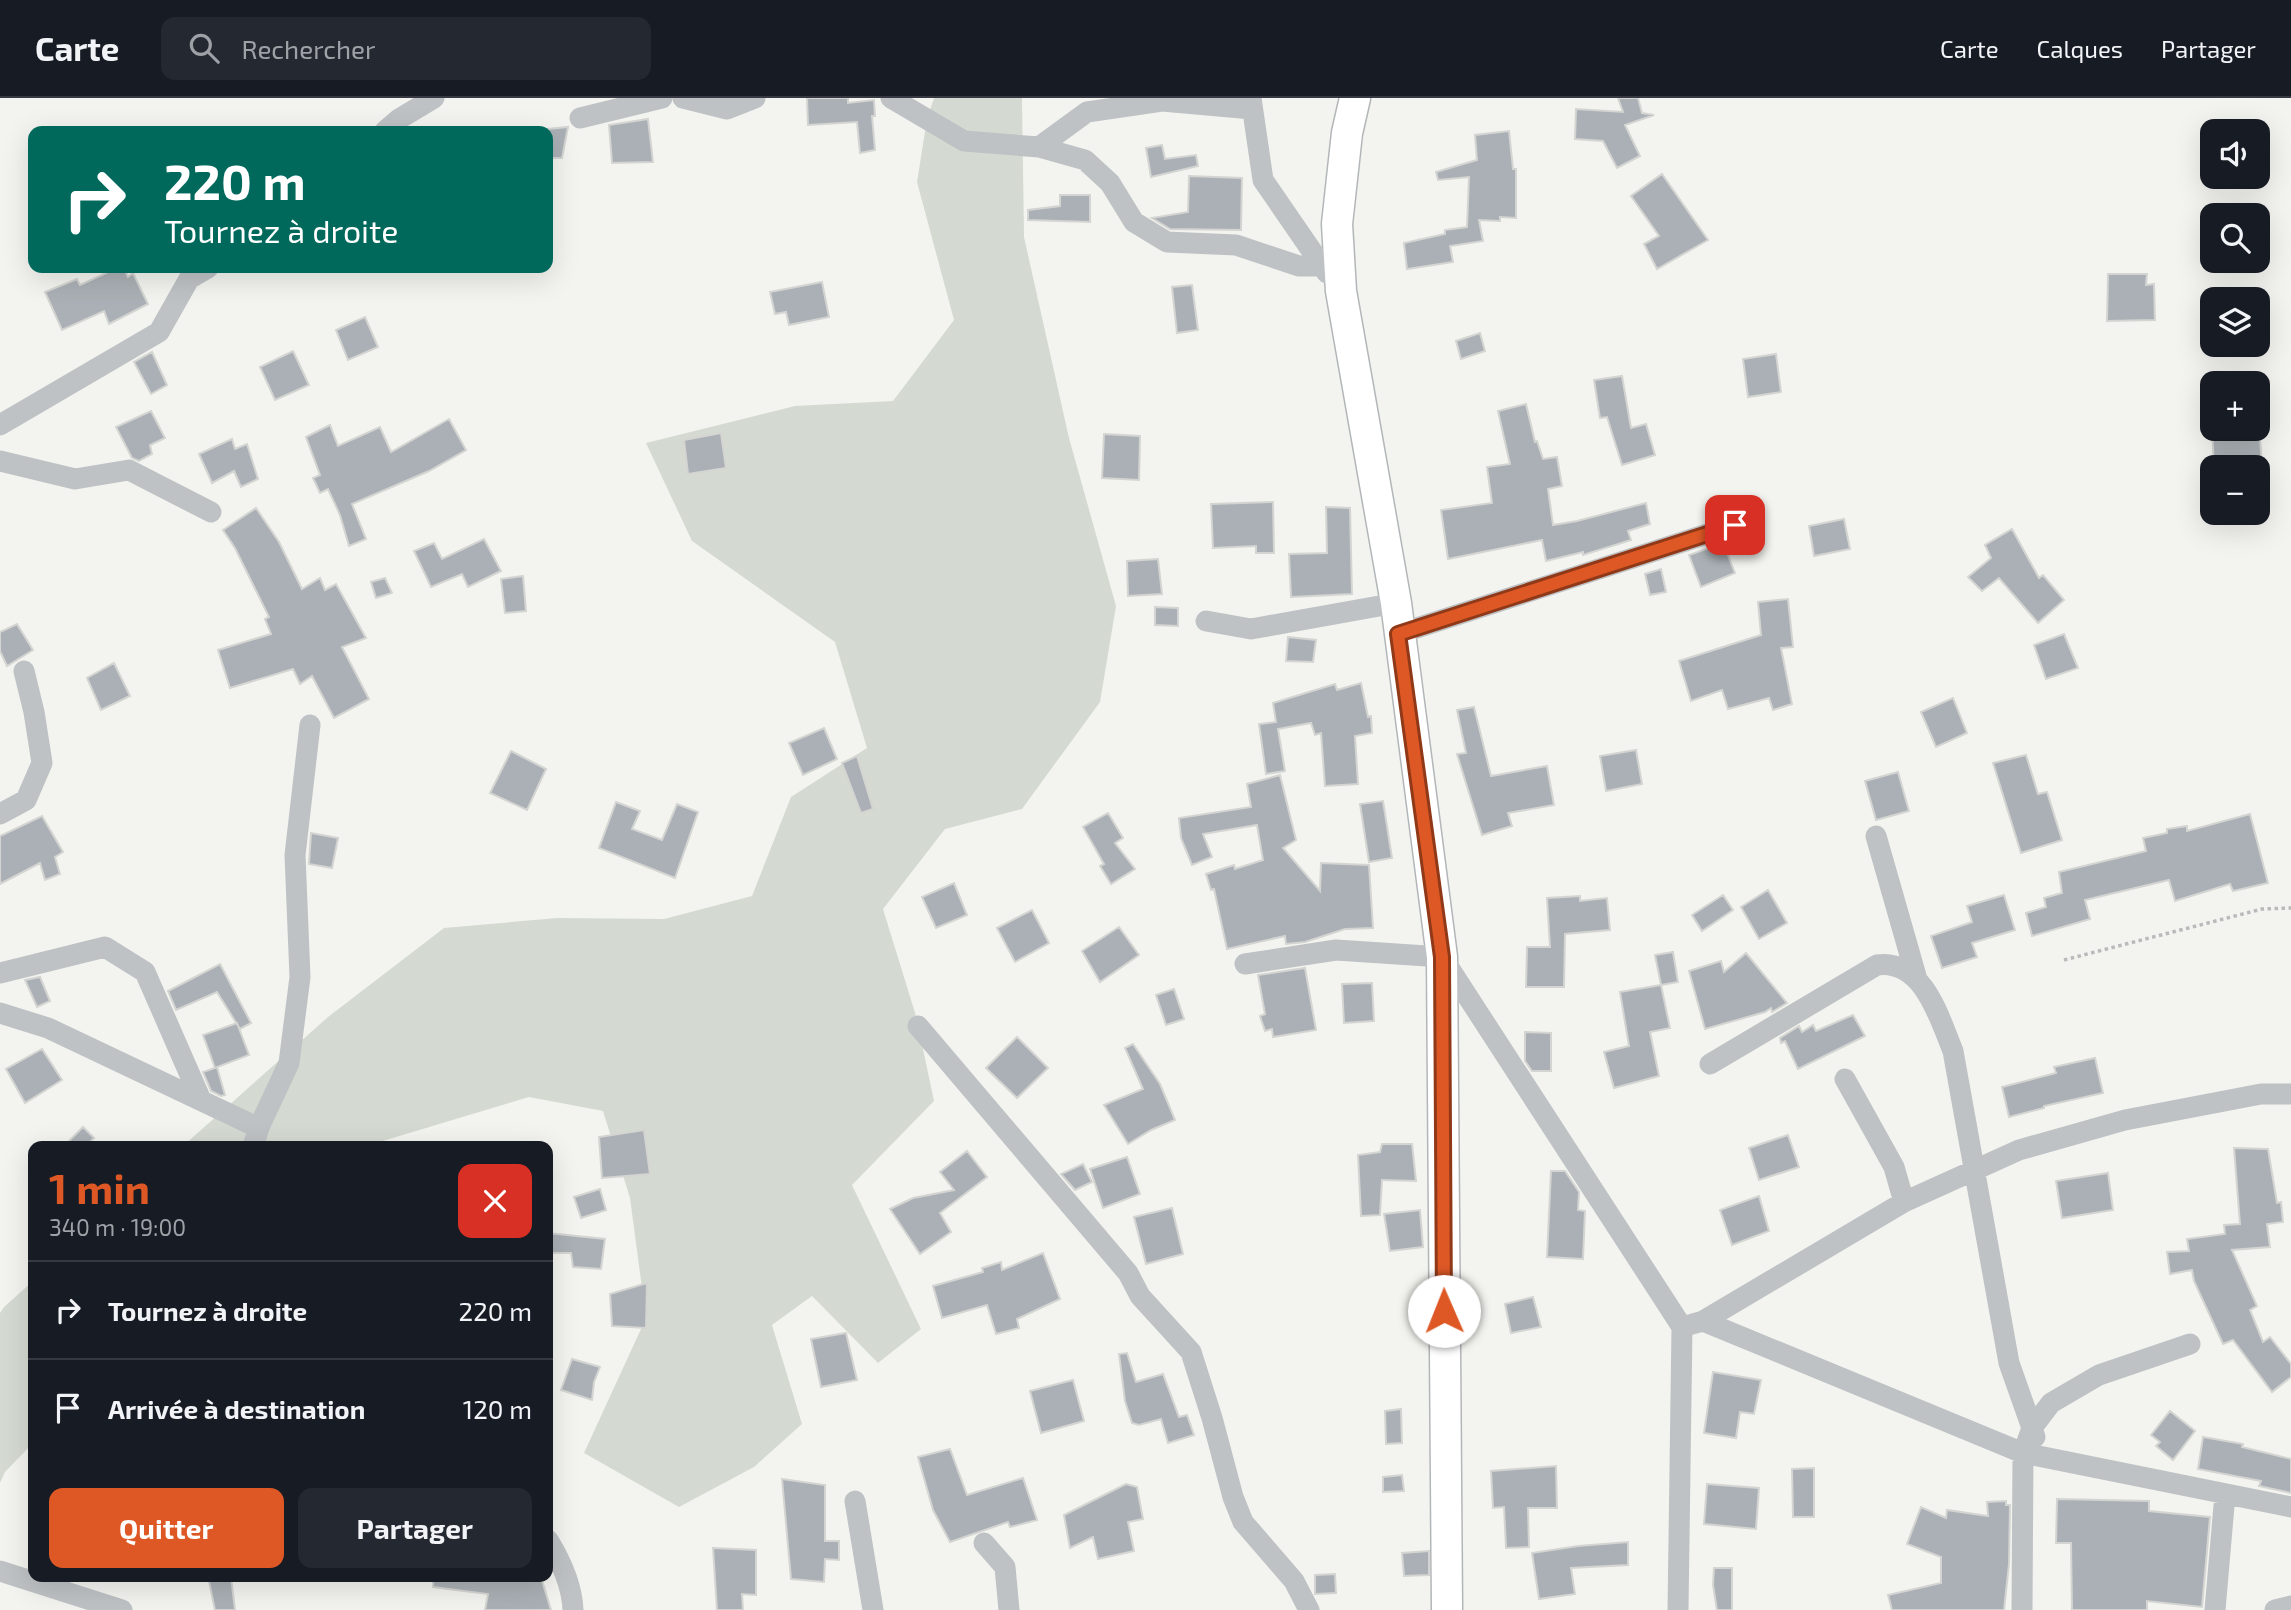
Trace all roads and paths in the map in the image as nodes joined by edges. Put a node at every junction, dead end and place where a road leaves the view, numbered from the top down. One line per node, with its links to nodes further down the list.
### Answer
1 (434, 98): 9 (street)
2 (662, 98): 8 (street)
3 (683, 98): 4 (street)
4 (755, 98)
5 (891, 98): 10 (street)
6 (1355, 98): 13 (highway)
7 (1251, 104): 10 (street); 11 (street)
8 (580, 118)
9 (391, 126)
10 (1039, 147): 11 (street)
11 (1321, 266): 13 (street)
12 (199, 273): 14 (street)
13 (1341, 291): 18 (highway)
14 (0, 425)
15 (0, 460): 16 (street)
16 (211, 512)
17 (1735, 525): 20 (street)
18 (1395, 603): 19 (street); 20 (highway)
19 (1206, 621)
20 (1398, 634): 26 (highway)
21 (24, 671): 23 (street)
22 (310, 725): 37 (street)
23 (0, 814)
24 (1876, 836): 30 (street)
25 (2291, 908): 27 (path)
26 (1442, 957): 28 (street); 41 (street); 59 (highway)
27 (2064, 960)
28 (1245, 964)
29 (0, 973): 36 (street)
30 (1916, 976): 33 (street); 38 (street)
31 (0, 1013): 36 (street)
32 (918, 1026): 58 (street)
33 (1710, 1064)
34 (1845, 1079): 39 (street)
35 (2291, 1094): 38 (street)
36 (201, 1100): 37 (street)
37 (256, 1137)
38 (1973, 1171): 39 (street); 43 (street)
39 (1904, 1202): 40 (street)
40 (1703, 1321): 41 (street); 44 (street)
41 (1682, 1326): 60 (street)
42 (2190, 1344): 43 (street)
43 (2032, 1429): 44 (street)
44 (2033, 1456): 45 (street); 61 (street)
45 (2225, 1494): 47 (street); 62 (street)
46 (855, 1501): 56 (street)
47 (2291, 1507)
48 (984, 1543): 57 (street)
49 (553, 1548): 55 (street)
50 (0, 1571): 51 (street)
51 (28, 1580)
52 (34, 1582): 54 (street)
53 (2291, 1606): 63 (street)
54 (122, 1610)
55 (573, 1610)
56 (873, 1610)
57 (1009, 1610)
58 (1309, 1610)
59 (1447, 1610)
60 (1678, 1610)
61 (2022, 1610)
62 (2215, 1610)
63 (2275, 1610)

